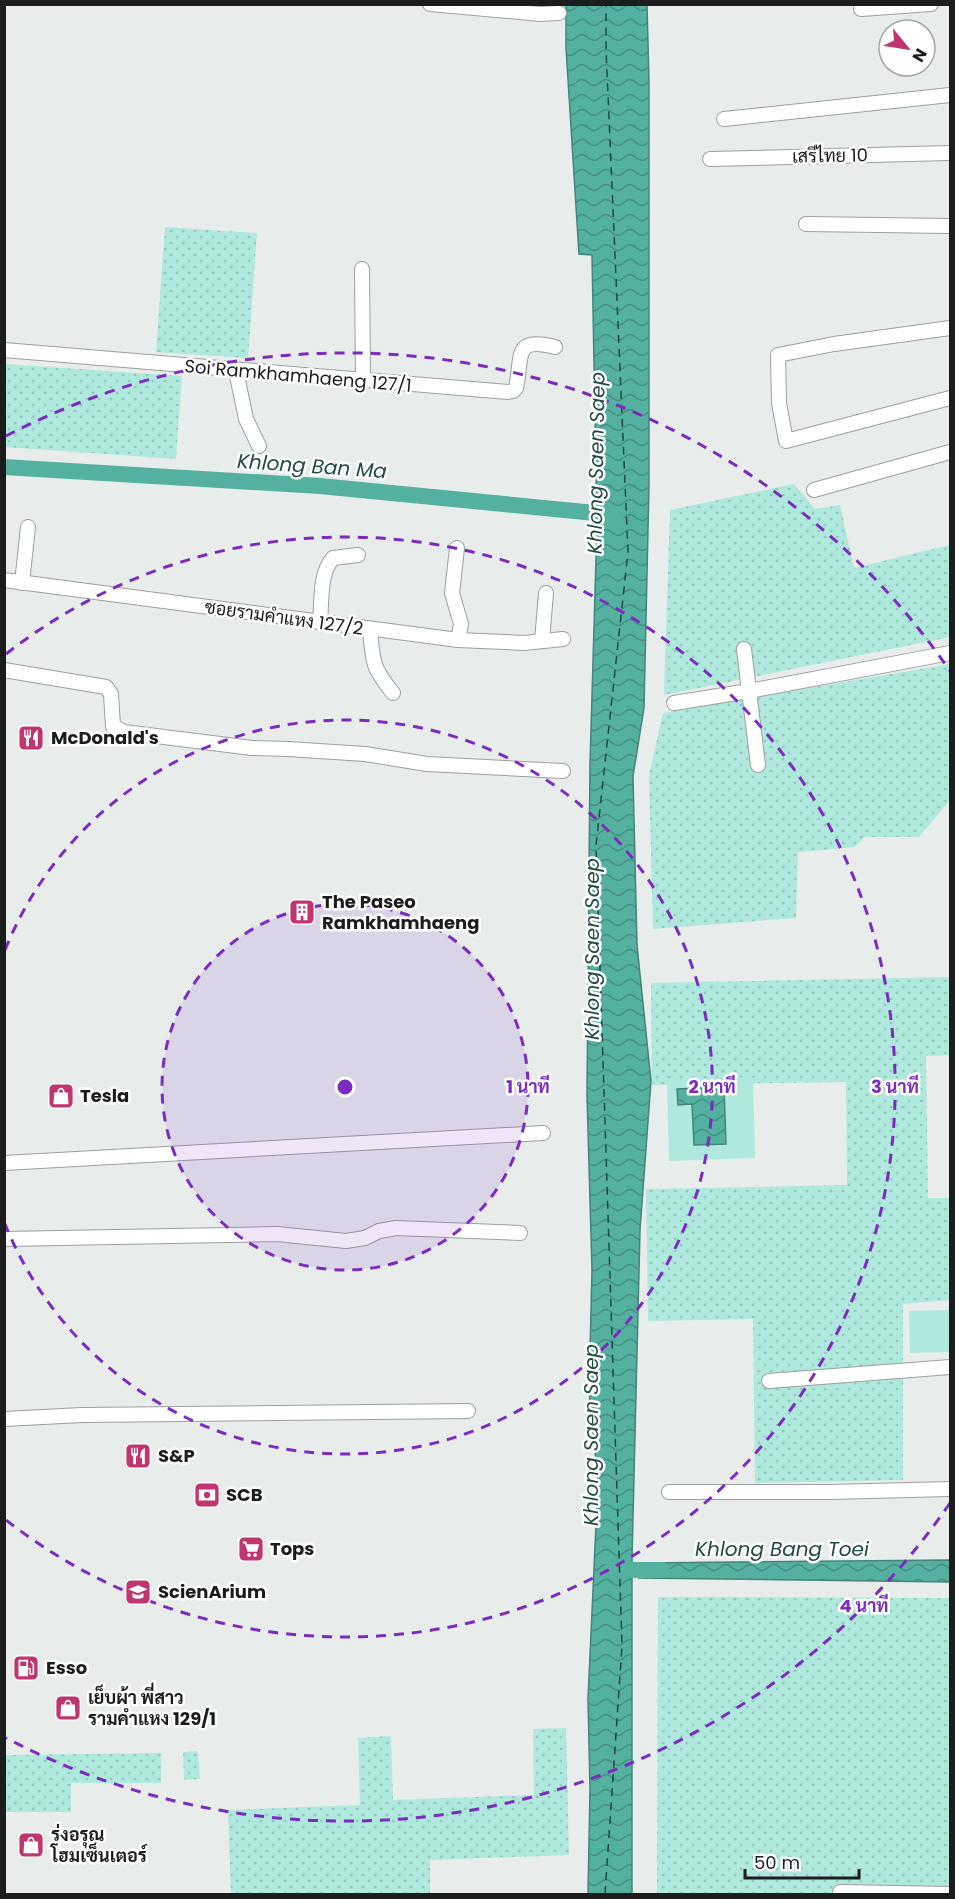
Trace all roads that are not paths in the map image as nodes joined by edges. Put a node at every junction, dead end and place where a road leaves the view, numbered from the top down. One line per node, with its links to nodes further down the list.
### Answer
1 (430, 4): 4 (street)
2 (931, 4): 3 (street)
3 (861, 9)
4 (560, 13)
5 (951, 96): 6 (street)
6 (724, 119)
7 (951, 153): 8 (street, เสรีไทย 10)
8 (710, 159)
9 (806, 224): 10 (street)
10 (951, 226)
11 (362, 269): 16 (street)
12 (951, 328): 17 (street)
13 (555, 347): 16 (street, Soi Ramkhamhaeng 127/1)
14 (4, 350): 15 (street, Soi Ramkhamhaeng 127/1)
15 (236, 370): 16 (street, Soi Ramkhamhaeng 127/1); 18 (street)
16 (363, 381)
17 (951, 398)
18 (259, 446)
19 (951, 452): 20 (street)
20 (814, 490)
21 (28, 527): 25 (street)
22 (457, 548): 30 (street)
23 (358, 555): 27 (street)
24 (4, 580): 25 (street, ซอยรามคำแหง 127/2)
25 (22, 583): 27 (street, ซอยรามคำแหง 127/2)
26 (546, 593): 31 (street)
27 (320, 623): 28 (street, ซอยรามคำแหง 127/2)
28 (370, 630): 30 (street, ซอยรามคำแหง 127/2); 36 (street)
29 (563, 639): 31 (street, ซอยรามคำแหง 127/2)
30 (458, 640): 31 (street, ซอยรามคำแหง 127/2)
31 (542, 641)
32 (744, 649): 35 (street)
33 (951, 653): 35 (street)
34 (4, 670): 39 (street)
35 (750, 691): 37 (street); 38 (street)
36 (393, 693)
37 (675, 703)
38 (758, 765)
39 (563, 771)
40 (543, 1134): 41 (street)
41 (4, 1163)
42 (520, 1233): 43 (street)
43 (4, 1239)
44 (951, 1367): 45 (street)
45 (769, 1382)
46 (468, 1411): 47 (street)
47 (4, 1419)
48 (951, 1489): 49 (street)
49 (669, 1492)
50 (840, 1892): 51 (street)
51 (948, 1894)

